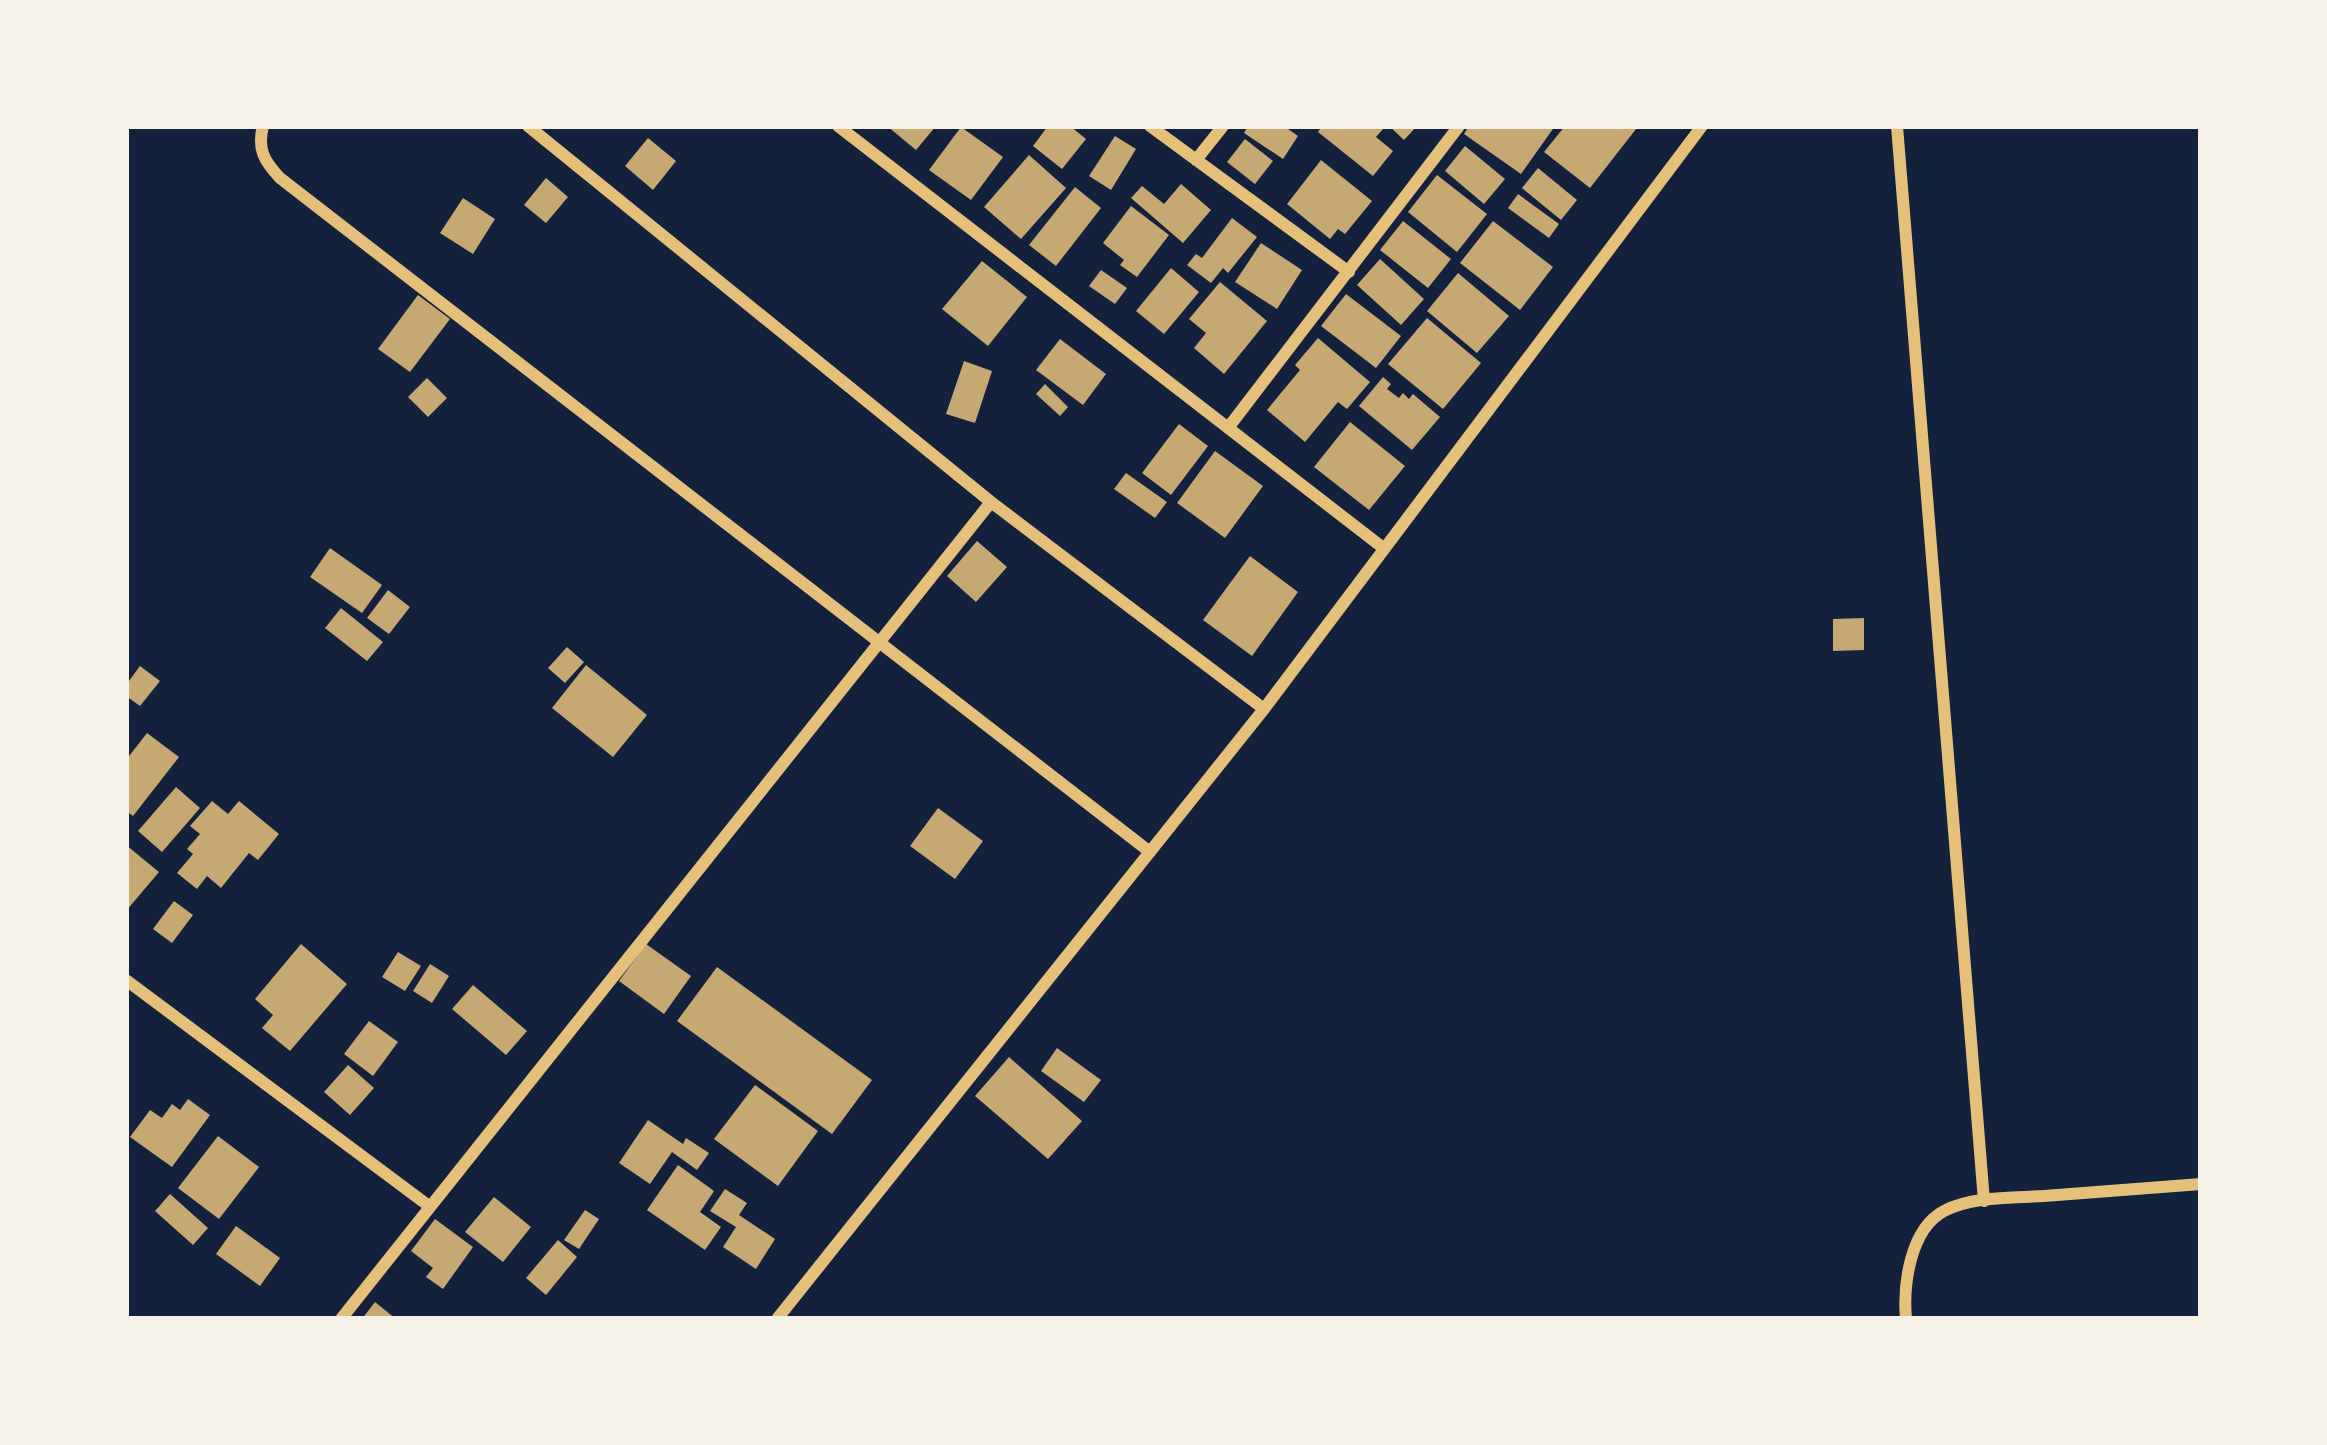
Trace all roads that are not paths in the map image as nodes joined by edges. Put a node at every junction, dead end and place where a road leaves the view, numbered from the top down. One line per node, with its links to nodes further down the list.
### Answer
1 (263, 126): 14 (street)
2 (528, 126): 12 (street)
3 (838, 126): 11 (street)
4 (1150, 126): 9 (street)
5 (1223, 126): 9 (street)
6 (1459, 126): 10 (street)
7 (1702, 126): 13 (street)
8 (1897, 126): 19 (street)
9 (1196, 160): 10 (street)
10 (1349, 272): 11 (street)
11 (1228, 428): 13 (street)
12 (991, 502): 14 (street); 15 (street)
13 (1382, 548): 15 (street)
14 (880, 645): 16 (street); 20 (street)
15 (1264, 709): 16 (street)
16 (1150, 852): 22 (street)
17 (126, 980): 20 (street)
18 (2201, 1184): 19 (street)
19 (1984, 1201): 23 (street)
20 (429, 1205): 21 (street)
21 (341, 1319)
22 (777, 1319)
23 (1906, 1319)

